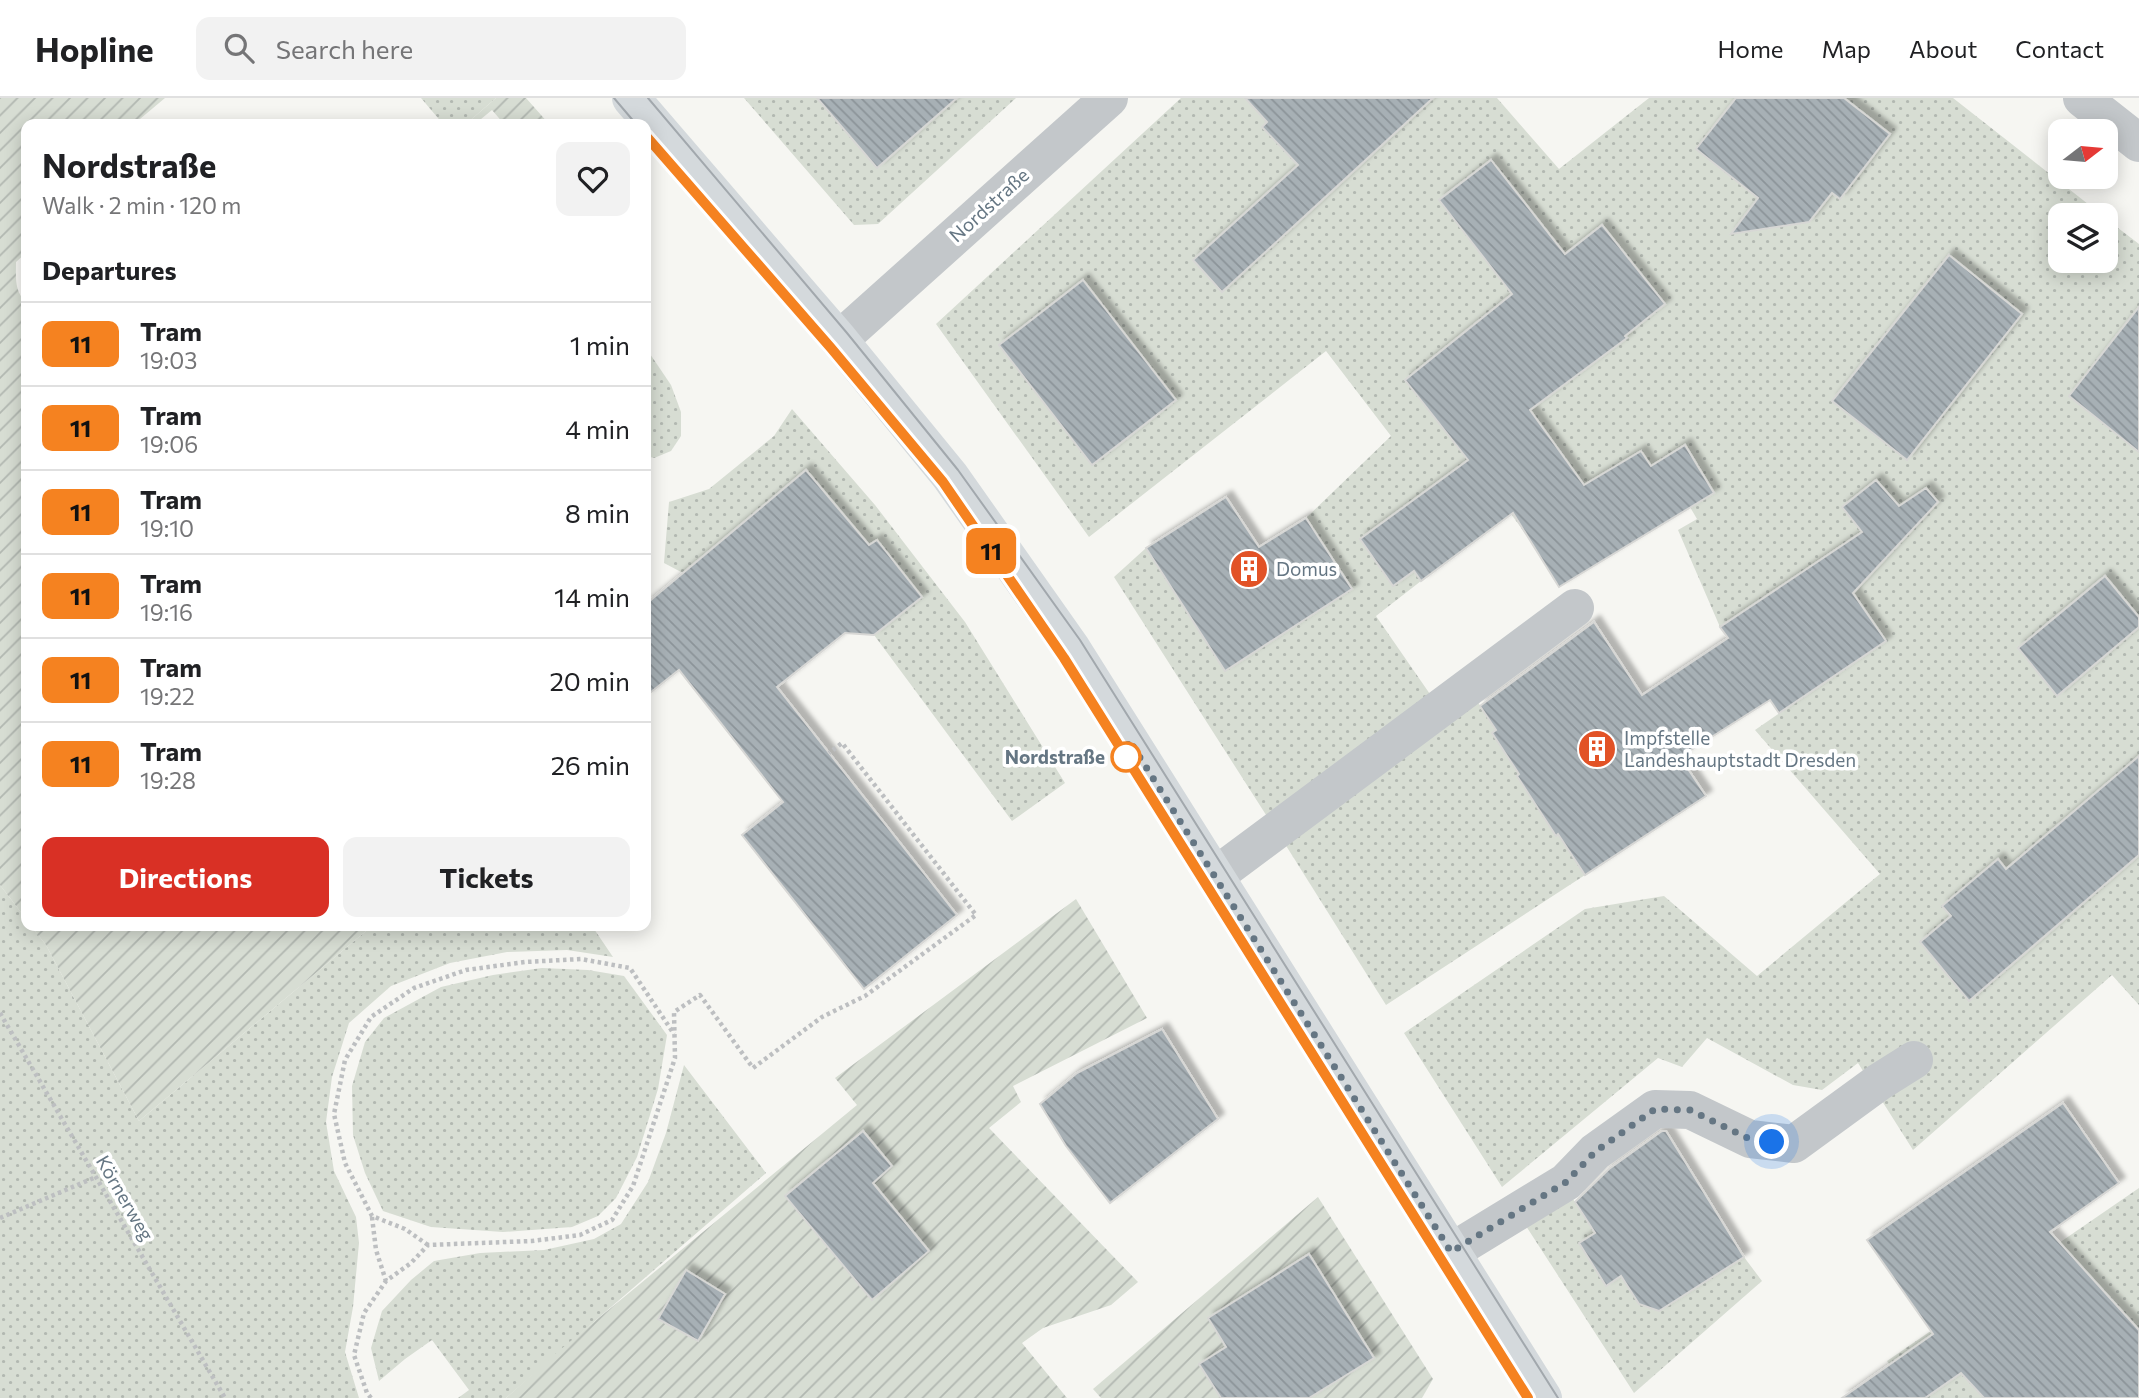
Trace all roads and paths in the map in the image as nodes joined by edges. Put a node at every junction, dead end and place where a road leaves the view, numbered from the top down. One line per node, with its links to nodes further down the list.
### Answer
1 (631, 98): 4 (main road)
2 (1109, 98): 7 (street, Nordstraße)
3 (2082, 98): 6 (street)
4 (649, 119)
5 (651, 121): 7 (main road)
6 (2139, 143)
7 (839, 340): 10 (main road)
8 (1575, 608): 10 (street)
9 (829, 752): 12 (path)
10 (1215, 876): 18 (main road)
11 (0, 1013): 14 (path, Körnerweg)
12 (675, 1035): 15 (path); 17 (path)
13 (1913, 1060): 18 (street)
14 (96, 1177): 16 (path); 20 (path, Körnerweg)
15 (372, 1216): 17 (path); 19 (path)
16 (0, 1219)
17 (428, 1245): 19 (path)
18 (1451, 1252): 22 (main road)
19 (386, 1281): 21 (path)
20 (225, 1398)
21 (371, 1398)
22 (1543, 1398)

